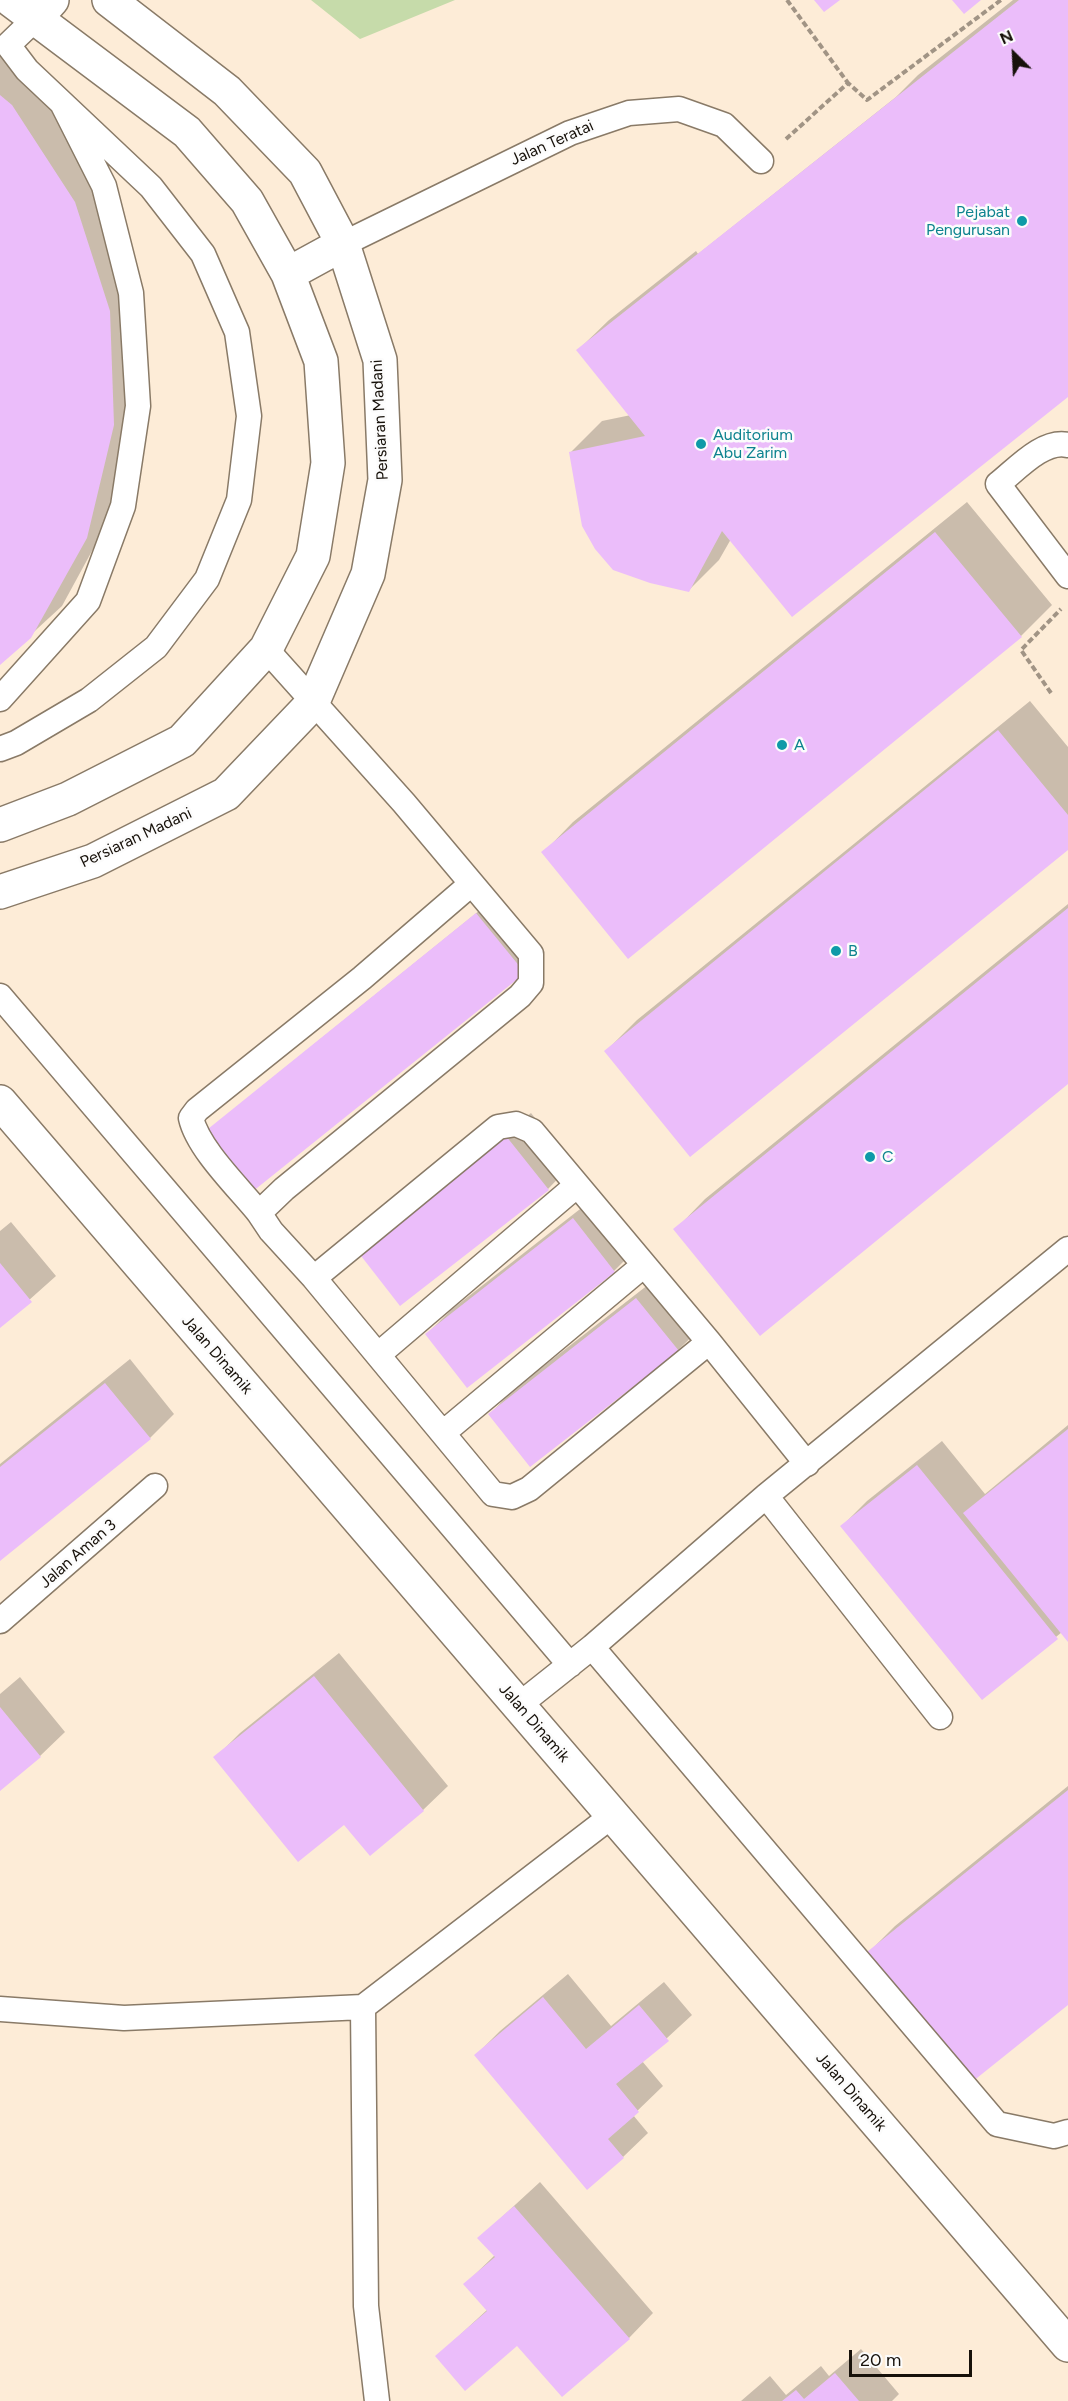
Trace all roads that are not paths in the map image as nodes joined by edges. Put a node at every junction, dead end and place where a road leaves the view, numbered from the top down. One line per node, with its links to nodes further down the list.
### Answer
1 (109, 0): 5 (street, Persiaran Madani)
2 (32, 7): 3 (lane); 6 (street)
3 (62, 103): 10 (lane); 12 (lane)
4 (761, 161): 5 (lane, Jalan Teratai)
5 (343, 244): 6 (street); 11 (street, Persiaran Madani)
6 (288, 274): 9 (street)
7 (1068, 445): 8 (lane)
8 (1066, 568)
9 (266, 649): 11 (lane); 13 (street)
10 (0, 699)
11 (312, 704): 14 (lane); 15 (street, Persiaran Madani)
12 (0, 749)
13 (0, 825)
14 (470, 885): 19 (lane); 19 (lane)
15 (0, 892)
16 (0, 996): 31 (lane)
17 (0, 1102): 32 (street, Jalan Dinamik)
18 (576, 1186): 21 (lane); 22 (lane); 24 (lane)
19 (259, 1213): 22 (lane)
20 (1068, 1249): 26 (lane)
21 (644, 1265): 23 (lane); 25 (lane)
22 (315, 1278): 24 (lane)
23 (709, 1342): 25 (lane); 26 (lane)
24 (379, 1354): 25 (lane)
25 (443, 1433)
26 (807, 1464): 28 (lane)
27 (155, 1486): 29 (lane, Jalan Aman 3)
28 (766, 1496): 30 (lane); 33 (lane)
29 (0, 1621)
30 (592, 1647): 31 (lane); 37 (lane)
31 (570, 1665): 32 (lane)
32 (519, 1705): 34 (street, Jalan Dinamik)
33 (940, 1717)
34 (613, 1815): 35 (lane); 38 (street, Jalan Dinamik)
35 (363, 2007): 36 (lane); 39 (lane)
36 (0, 2009)
37 (1068, 2132)
38 (1068, 2345)
39 (377, 2401)

